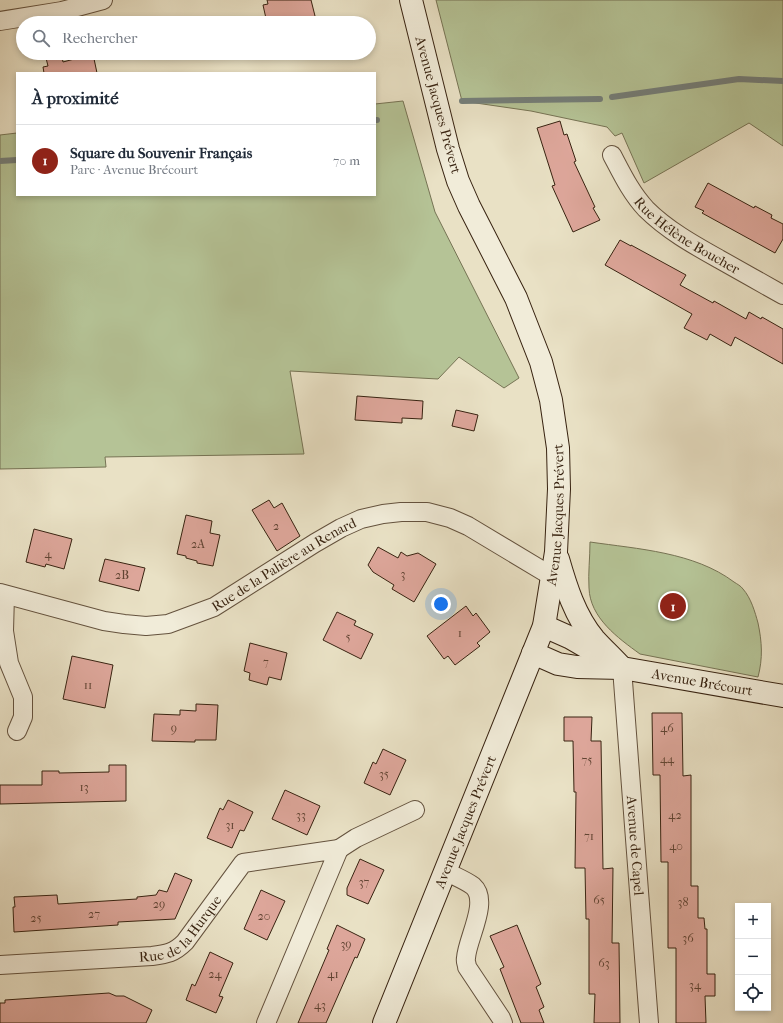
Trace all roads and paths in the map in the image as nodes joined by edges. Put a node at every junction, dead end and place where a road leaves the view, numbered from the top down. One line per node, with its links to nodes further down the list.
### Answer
1 (103, 0): 3 (street)
2 (411, 0): 8 (main road, Avenue Jacques Prévert)
3 (31, 16)
4 (16, 18): 5 (street)
5 (0, 21)
6 (612, 155): 7 (street, Rue Hélène Boucher)
7 (783, 295)
8 (556, 552): 9 (main road, Avenue Jacques Prévert); 13 (main road)
9 (553, 577): 10 (street, Rue de la Palière au Renard); 11 (main road, Avenue Jacques Prévert)
10 (2, 594): 15 (street, Rue de la Palière au Renard)
11 (544, 626): 12 (main road, Avenue Jacques Prévert); 13 (main road, Avenue Brécourt)
12 (533, 653): 13 (main road, Avenue Brécourt); 18 (main road, Avenue Jacques Prévert)
13 (622, 668): 14 (main road, Avenue Brécourt); 23 (street, Avenue de Capel)
14 (783, 696)
15 (16, 731)
16 (415, 810): 17 (street, Rue de la Hurque)
17 (339, 849): 19 (street, Rue de la Hurque); 20 (street)
18 (445, 871): 21 (main road, Avenue Jacques Prévert); 22 (street)
19 (0, 964)
20 (266, 1023)
21 (384, 1023)
22 (503, 1023)
23 (649, 1023)

